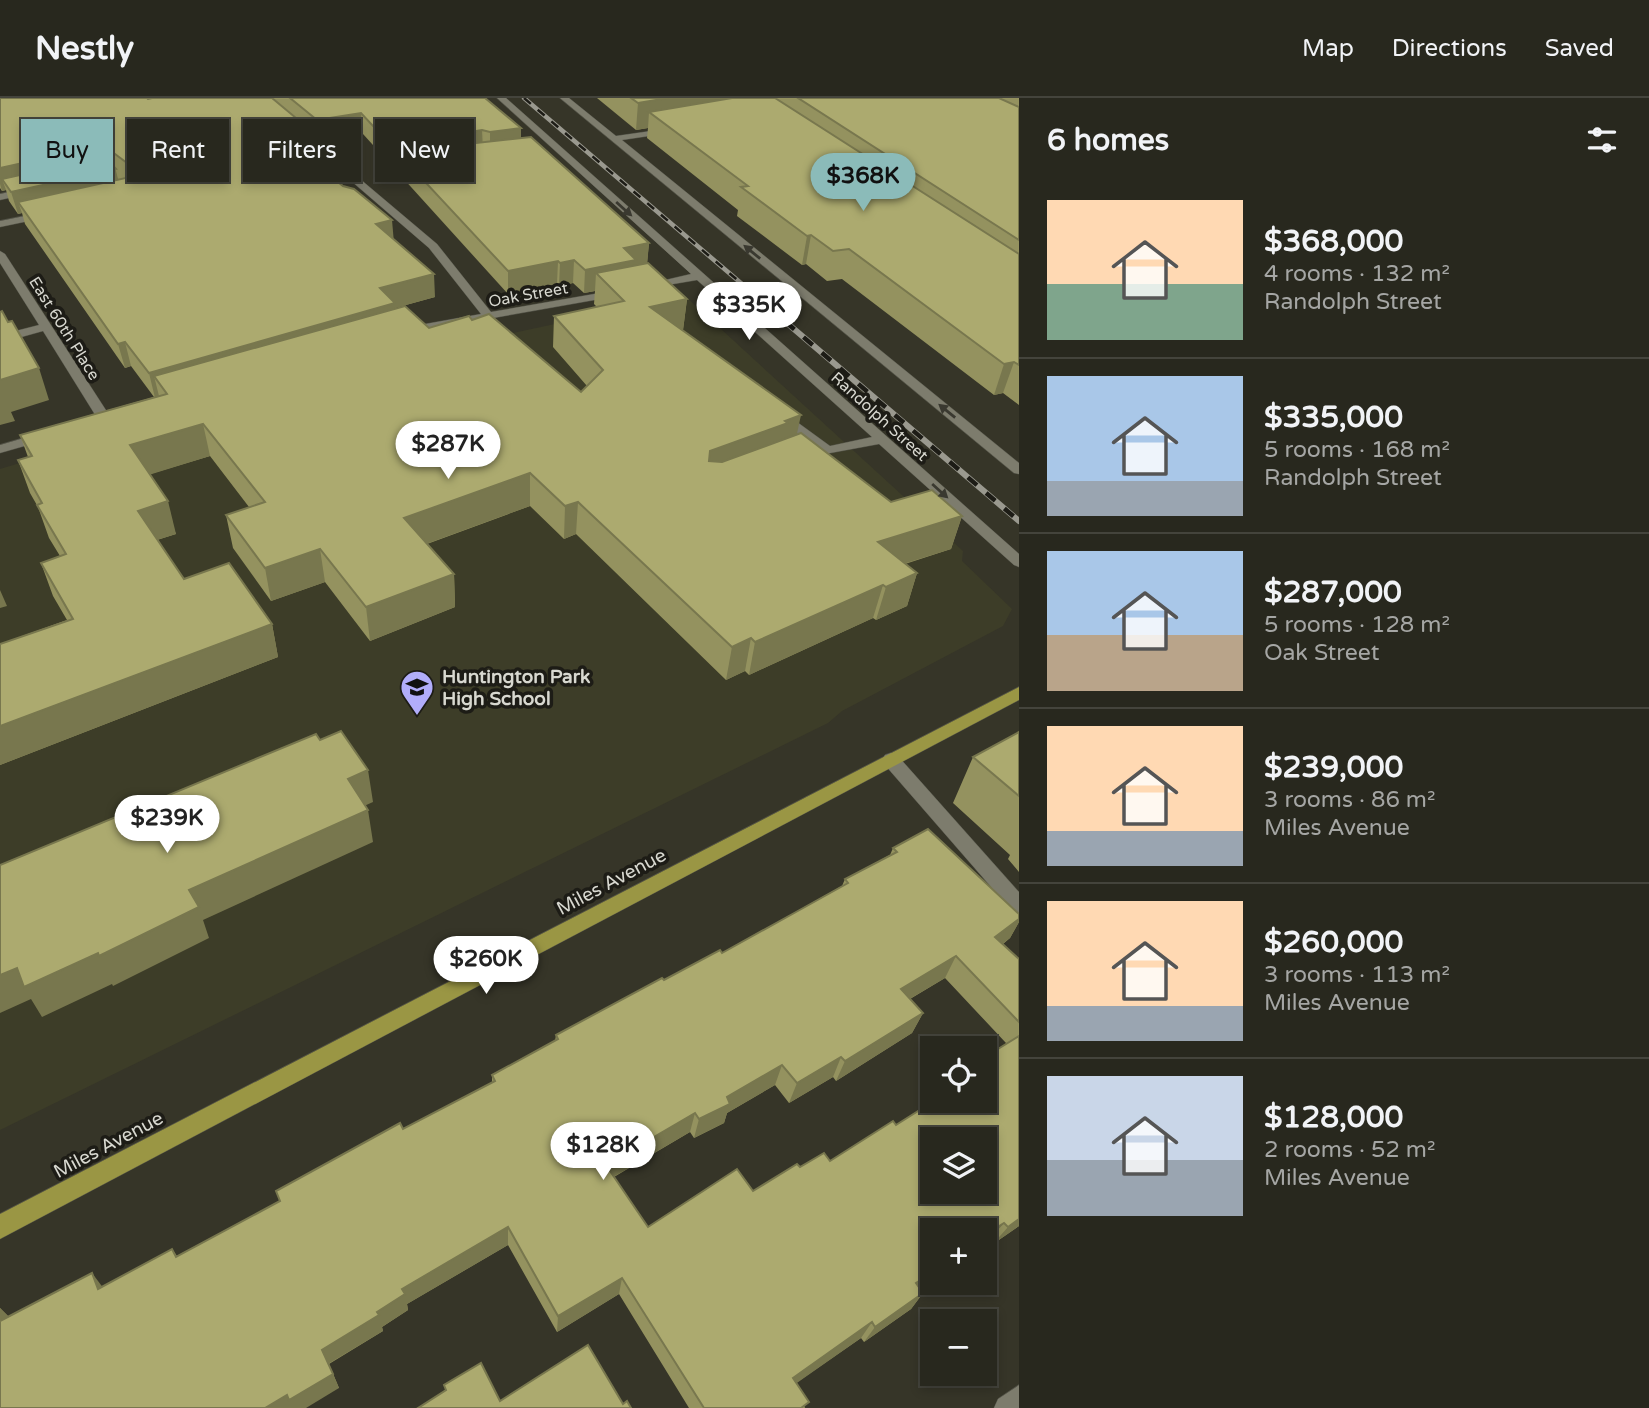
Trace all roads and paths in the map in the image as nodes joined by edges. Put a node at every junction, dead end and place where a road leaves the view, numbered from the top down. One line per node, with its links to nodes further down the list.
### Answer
1 (259, 98): 14 (street)
2 (501, 98): 6 (street, Randolph Street)
3 (564, 98): 5 (street)
4 (674, 129): 5 (street)
5 (614, 139): 25 (street, one-way to 5)
6 (558, 149): 7 (street); 13 (street, Randolph Street, one-way to 13)
7 (544, 151)
8 (47, 186): 9 (street)
9 (0, 197)
10 (53, 213): 11 (street)
11 (0, 224)
12 (0, 254): 15 (street, East 60th Place)
13 (699, 276): 14 (street, Oak Street); 21 (street, Randolph Street)
14 (489, 317): 16 (street, Oak Street)
15 (45, 327): 17 (street); 19 (street, East 60th Place)
16 (398, 333)
17 (0, 339)
18 (772, 410): 23 (street)
19 (104, 418)
20 (52, 434): 22 (street)
21 (882, 439): 23 (street); 26 (street, Randolph Street, one-way to 26)
22 (0, 449)
23 (826, 450): 24 (street)
24 (790, 460)
25 (1019, 470)
26 (1019, 562)
27 (1019, 693): 28 (main road, Miles Avenue)
28 (891, 760): 29 (street); 30 (main road, Miles Avenue)
29 (1019, 905)
30 (0, 1227)
31 (1019, 1398): 32 (street)
32 (1007, 1408)

